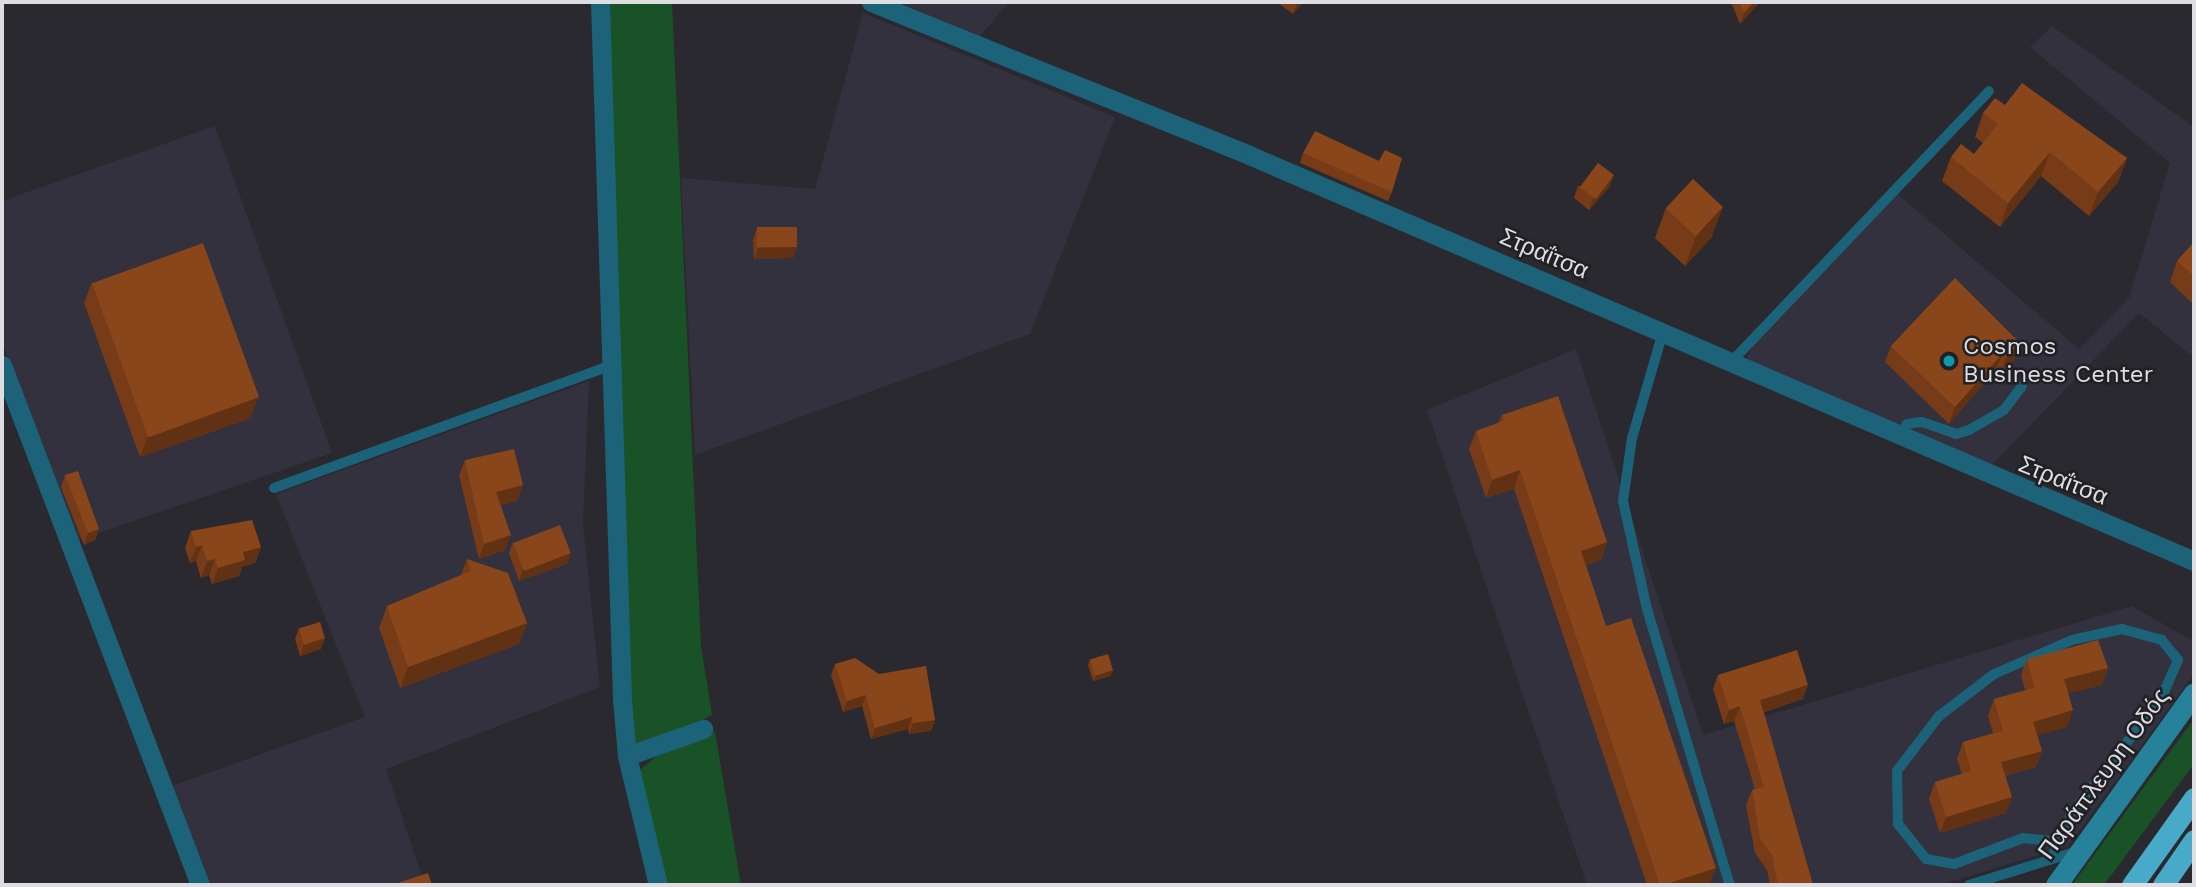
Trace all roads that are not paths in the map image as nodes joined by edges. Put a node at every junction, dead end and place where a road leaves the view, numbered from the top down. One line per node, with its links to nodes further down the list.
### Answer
1 (600, 2): 6 (street)
2 (871, 2): 4 (street, Στραΐτσα)
3 (1989, 91): 5 (lane)
4 (1663, 332): 5 (street, Στραΐτσα); 21 (lane)
5 (1733, 360): 9 (street, Στραΐτσα)
6 (615, 364): 10 (lane); 14 (street)
7 (2, 365): 19 (street)
8 (2022, 386): 9 (lane)
9 (1899, 436): 11 (street, Στραΐτσα)
10 (274, 488)
11 (2194, 561)
12 (2194, 693): 17 (street, Παράπλευρη Οδός)
13 (703, 729): 14 (street)
14 (627, 756): 20 (street)
15 (2194, 798): 24 (highway)
16 (2194, 840): 25 (highway)
17 (2068, 846): 17 (lane); 18 (lane); 18 (lane); 23 (street, Παράπλευρη Οδός)
18 (2050, 860): 22 (lane)
19 (200, 885)
20 (658, 885)
21 (1730, 885)
22 (1969, 885)
23 (2056, 885)
24 (2132, 885)
25 (2163, 885)

